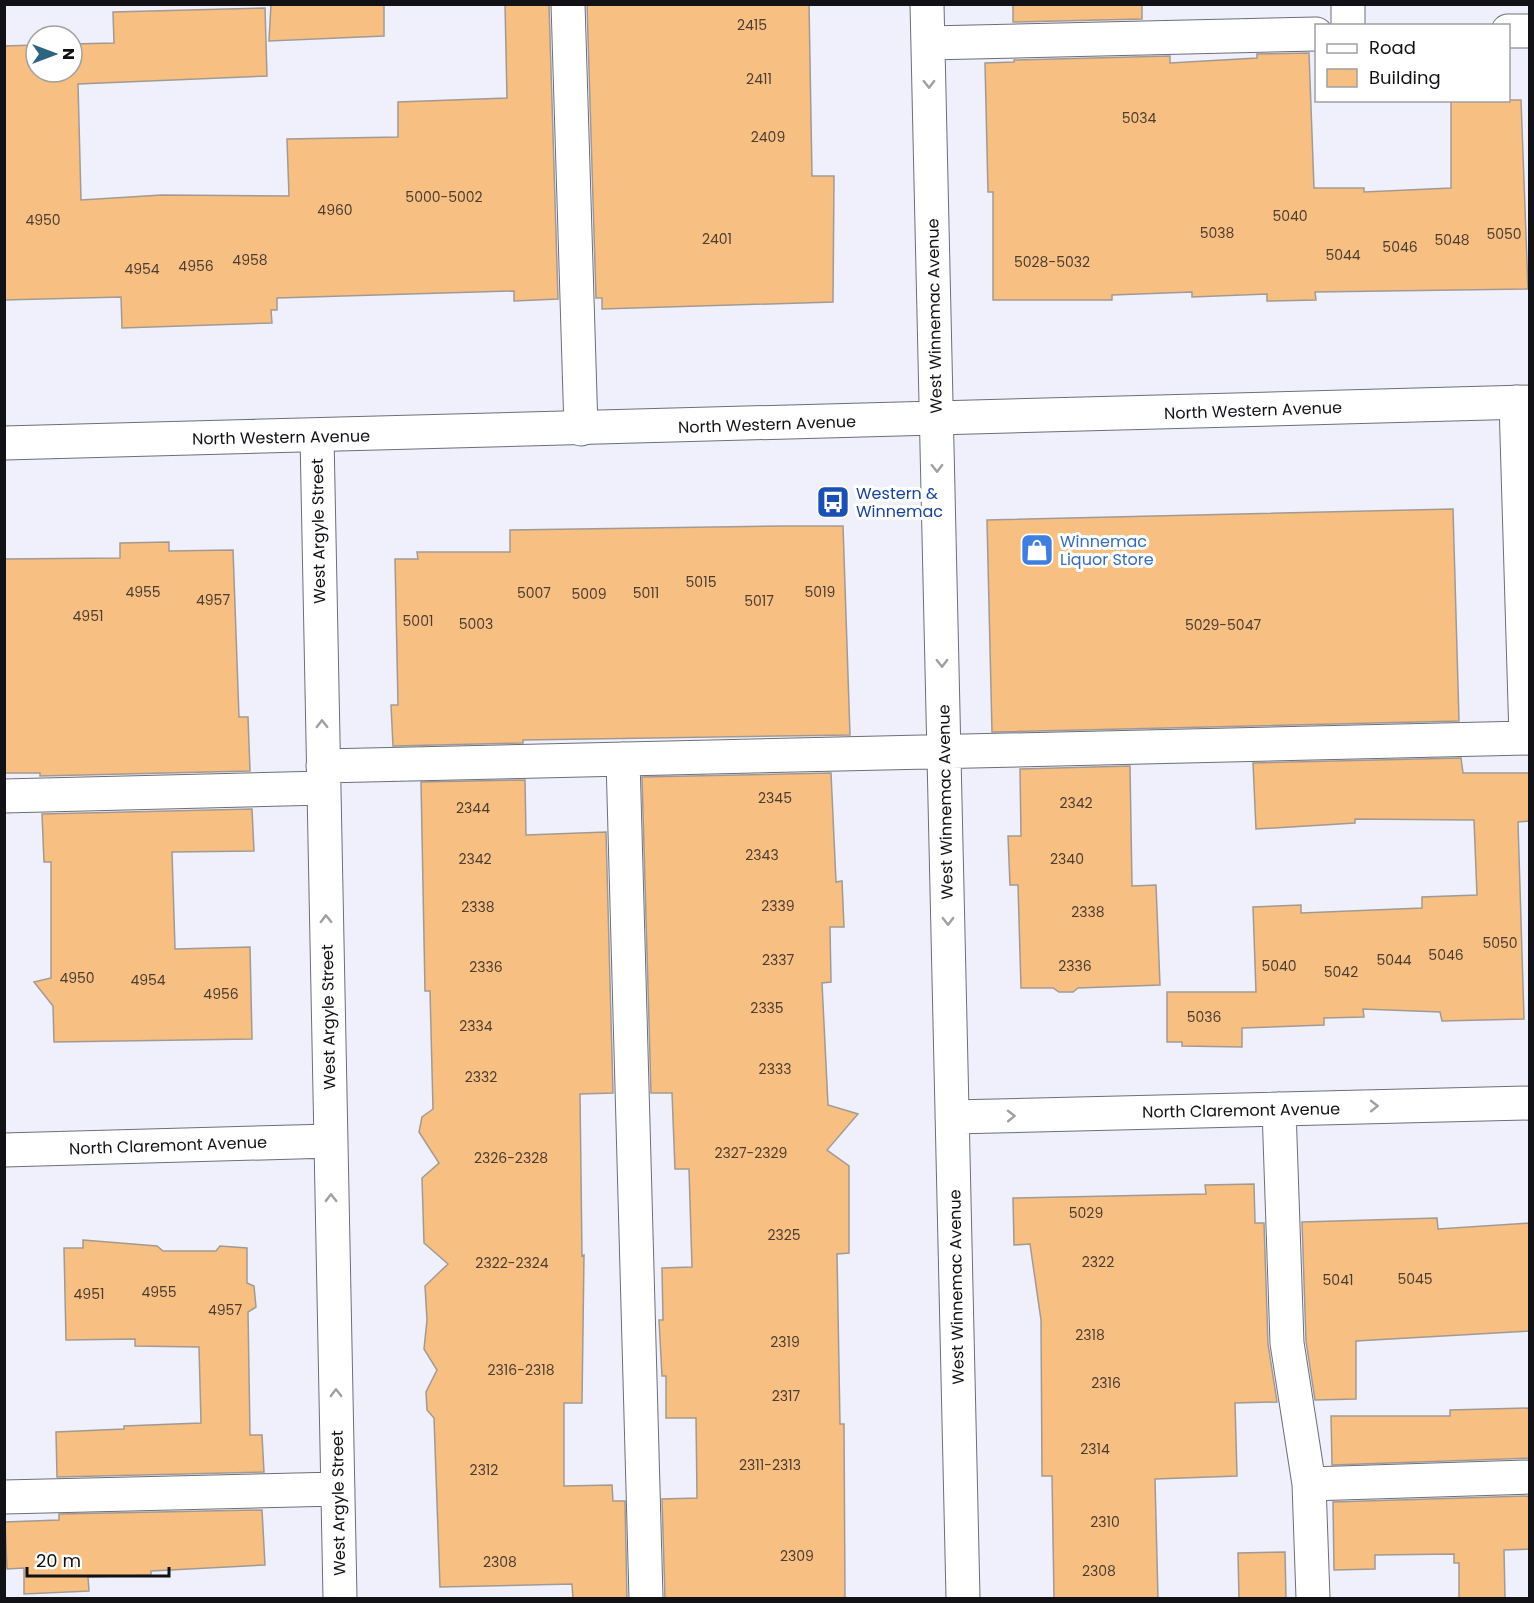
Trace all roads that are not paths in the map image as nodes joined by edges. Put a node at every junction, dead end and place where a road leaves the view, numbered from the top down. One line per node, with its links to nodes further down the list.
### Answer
1 (568, 4): 11 (street)
2 (927, 4): 8 (street, West Winnemac Avenue)
3 (1348, 4): 4 (street)
4 (1348, 24)
5 (1510, 31): 6 (street)
6 (1530, 31)
7 (1315, 34): 8 (street)
8 (928, 43): 10 (street, West Winnemac Avenue, one-way to 10)
9 (1523, 402): 10 (street, North Western Avenue); 14 (street)
10 (937, 419): 11 (street, North Western Avenue); 15 (street, West Winnemac Avenue, one-way to 15)
11 (580, 429): 12 (street, North Western Avenue)
12 (317, 436): 13 (street, North Western Avenue); 17 (street, West Argyle Street, one-way to 12)
13 (4, 443)
14 (1528, 738): 15 (street)
15 (944, 751): 16 (street); 21 (street, West Winnemac Avenue, one-way to 21)
16 (623, 759): 17 (street); 29 (street)
17 (323, 777): 18 (street); 22 (street, West Argyle Street, one-way to 17)
18 (4, 796)
19 (1530, 1102): 20 (street, North Claremont Avenue, one-way to 19)
20 (1279, 1109): 21 (street, North Claremont Avenue, one-way to 20); 25 (street)
21 (952, 1117): 30 (street, West Winnemac Avenue)
22 (331, 1141): 23 (street, North Claremont Avenue); 26 (street, West Argyle Street, one-way to 22)
23 (4, 1150)
24 (1530, 1477): 25 (street)
25 (1309, 1484): 31 (street)
26 (338, 1489): 27 (street); 28 (street, West Argyle Street)
27 (4, 1497)
28 (340, 1599)
29 (646, 1599)
30 (963, 1599)
31 (1313, 1599)

